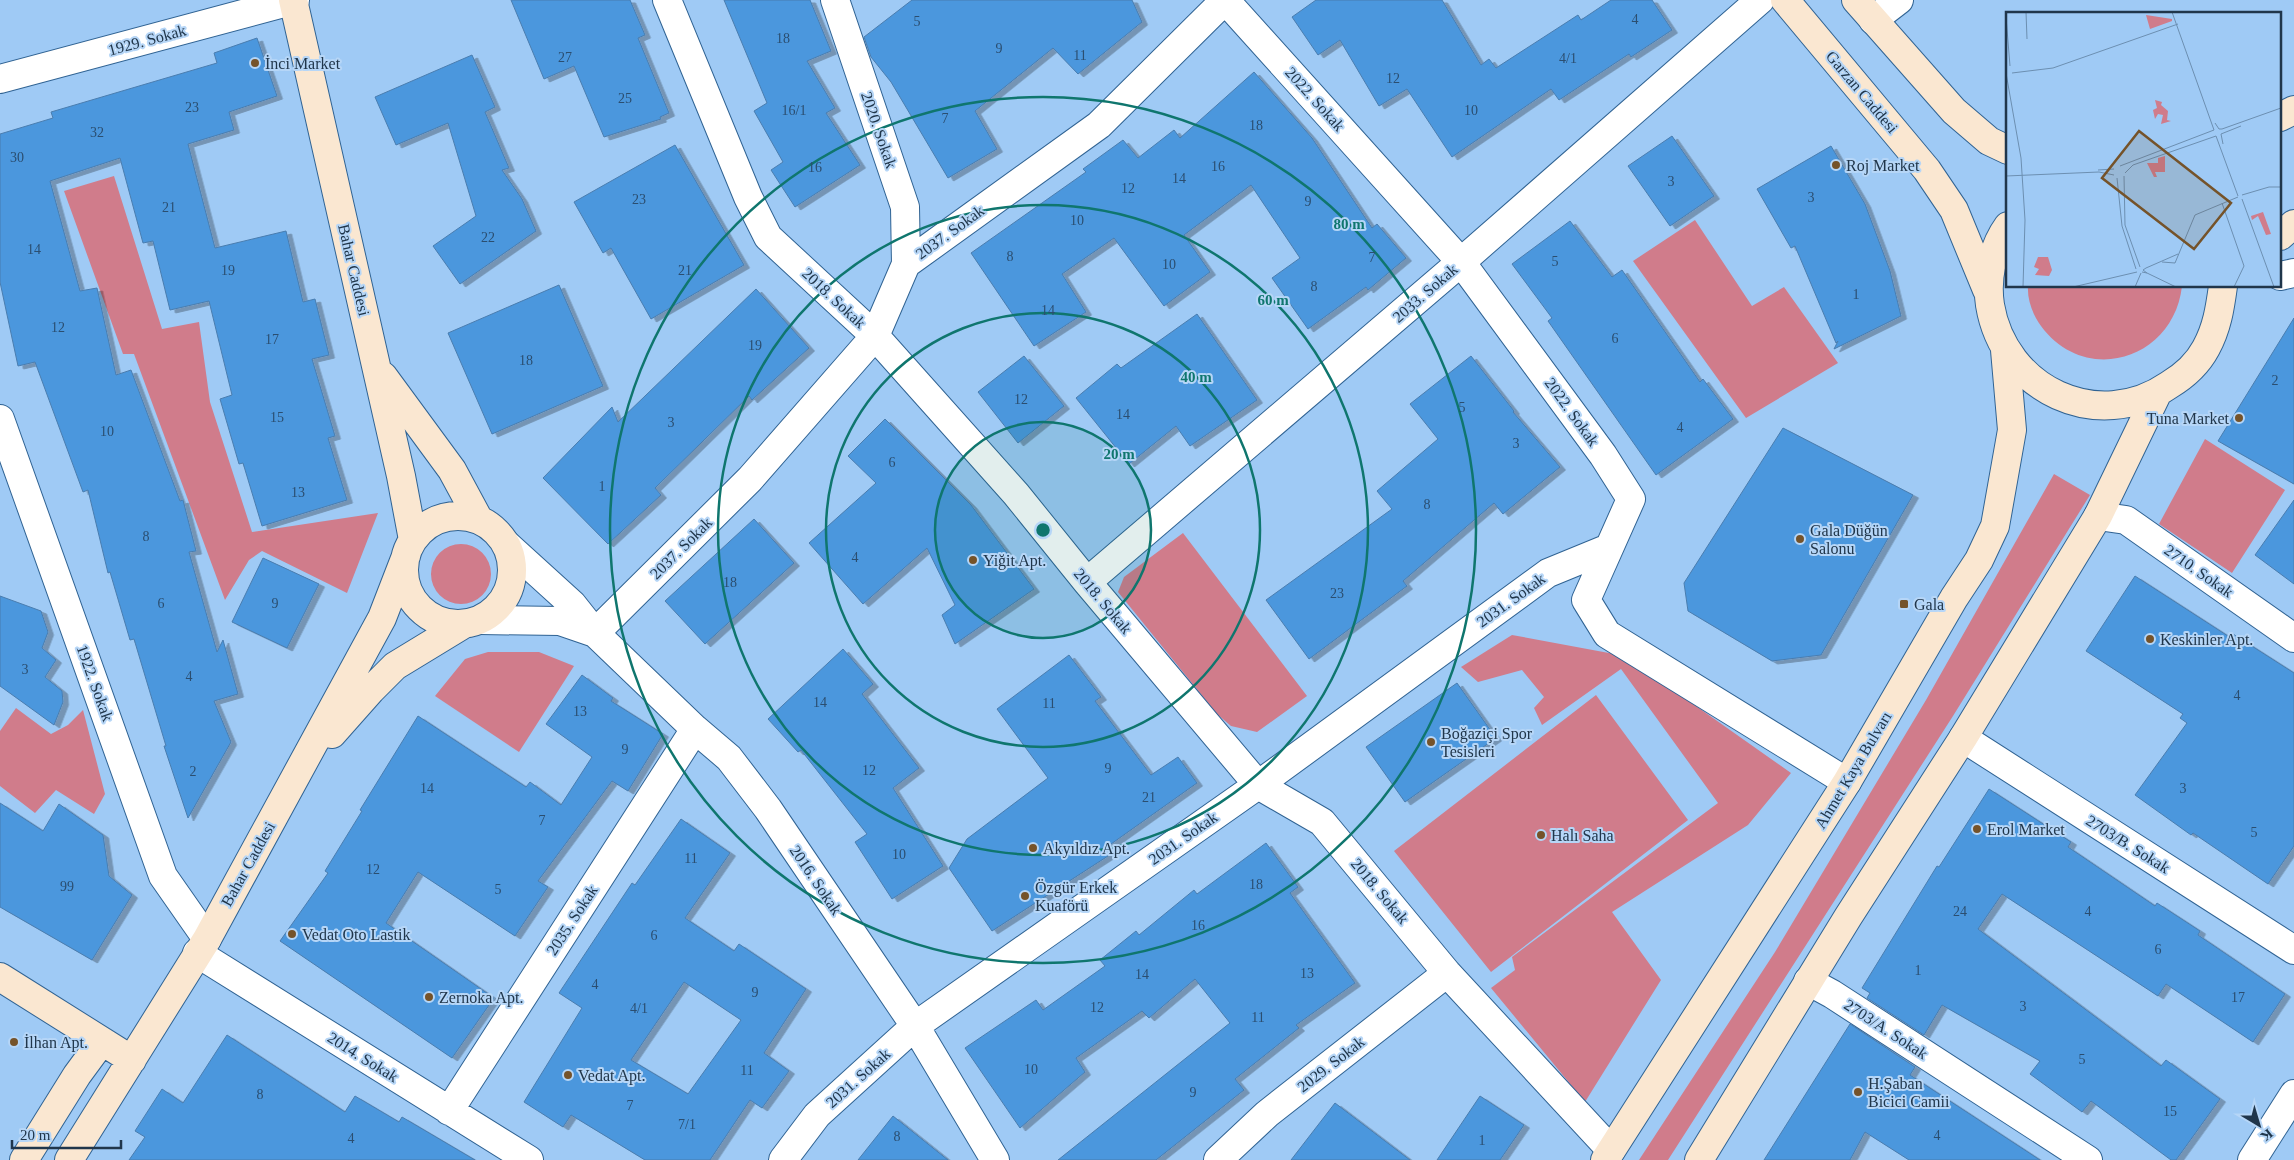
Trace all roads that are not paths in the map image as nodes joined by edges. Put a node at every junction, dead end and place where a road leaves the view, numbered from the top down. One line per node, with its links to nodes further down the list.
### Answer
1 (294, 0): 9 (street, 1929. Sokak); 22 (street, Bahar Caddesi)
2 (667, 0): 20 (street, 2018. Sokak)
3 (835, 0): 17 (street, 2020. Sokak)
4 (1225, 0): 16 (street, 2022. Sokak); 17 (street, 2037. Sokak)
5 (1760, 0): 16 (street, 2033. Sokak)
6 (1785, 0): 19 (street, Garzan Caddesi)
7 (1898, 0): 8 (street)
8 (1864, 10): 12 (street)
9 (0, 79)
10 (2294, 110): 11 (street)
11 (2282, 116)
12 (2006, 149)
13 (2294, 224): 15 (street)
14 (2006, 229): 19 (street)
15 (2282, 234)
16 (1461, 262): 29 (street, 2022. Sokak); 30 (street, 2033. Sokak)
17 (906, 264): 20 (street, 2037. Sokak)
18 (2223, 288): 23 (street)
19 (1988, 293): 21 (street)
20 (875, 336): 30 (street, 2018. Sokak); 32 (street, 2037. Sokak)
21 (2005, 350): 23 (street); 37 (street, Ahmet Kaya Bulvarı)
22 (376, 366): 26 (street); 28 (street, Bahar Caddesi)
23 (2157, 394): 25 (street)
24 (0, 419): 39 (street, 1922. Sokak)
25 (2098, 516): 33 (street, 2710. Sokak); 35 (street)
26 (479, 520): 27 (street); 28 (street)
27 (506, 544): 31 (street); 32 (street, 2016. Sokak)
28 (410, 548): 31 (street); 36 (street, Bahar Caddesi)
29 (1609, 548): 37 (street, 2022. Sokak); 38 (street, 2031. Sokak)
30 (1087, 582): 38 (street, 2018. Sokak)
31 (472, 622): 32 (street); 36 (street)
32 (595, 633): 34 (street, 2016. Sokak)
33 (2294, 638)
34 (695, 729): 44 (street, 2016. Sokak); 48 (street, 2035. Sokak)
35 (1963, 738): 40 (street, 2703/B. Sokak); 43 (street)
36 (298, 773): 39 (street, Bahar Caddesi)
37 (1847, 782): 49 (street, Ahmet Kaya Bulvarı)
38 (1258, 785): 41 (street, 2018. Sokak); 44 (street, 2031. Sokak)
39 (202, 946): 46 (street, Bahar Caddesi); 48 (street, 2014. Sokak)
40 (2294, 950)
41 (1447, 973): 49 (street, 2018. Sokak); 55 (street, 2029. Sokak)
42 (0, 976): 45 (street)
43 (1808, 981): 56 (street); 57 (street, 2703/A. Sokak)
44 (914, 1026): 53 (street, 2031. Sokak); 54 (street, 2016. Sokak)
45 (102, 1041): 46 (street); 50 (street)
46 (132, 1060): 51 (street, Bahar Caddesi)
47 (2294, 1094): 58 (street)
48 (449, 1111): 52 (street, 2014. Sokak)
49 (1608, 1155)
50 (24, 1160)
51 (69, 1160)
52 (529, 1160)
53 (782, 1160)
54 (995, 1160)
55 (1218, 1160)
56 (1698, 1160)
57 (2088, 1160)
58 (2252, 1160)

